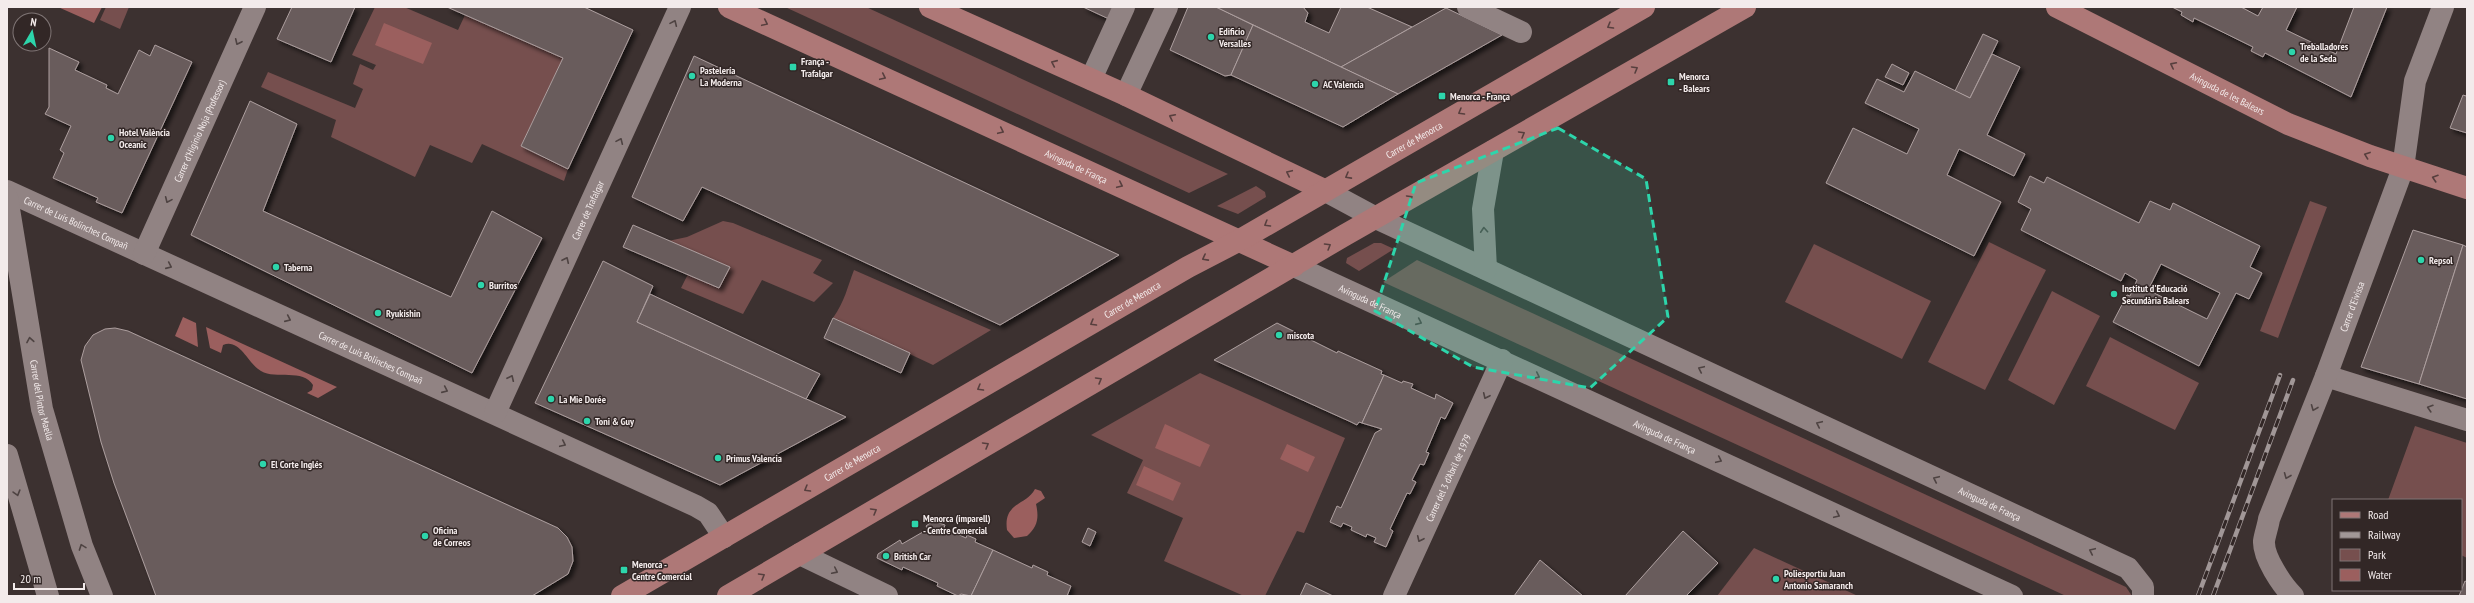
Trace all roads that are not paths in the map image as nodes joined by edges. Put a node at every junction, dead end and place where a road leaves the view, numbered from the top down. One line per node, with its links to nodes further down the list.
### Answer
1 (255, 7): 23 (street, Carrer d'Higinio Noja (Professor), one-way to 23)
2 (680, 7): 28 (street, Carrer de Trafalgar, one-way to 2)
3 (730, 7): 22 (main road, Avinguda de França, one-way to 22)
4 (930, 7): 13 (main road, Avinguda de França, one-way to 4)
5 (1124, 7): 13 (street)
6 (1166, 7): 14 (street)
7 (1468, 7): 12 (street)
8 (1644, 7): 19 (main road, Carrer de Menorca, one-way to 19)
9 (1745, 7): 15 (main road, one-way to 9)
10 (2057, 7): 16 (main road, Avinguda de les Balears, one-way to 10)
11 (2443, 7): 16 (street, Carrer d'Eivissa)
12 (1521, 32)
13 (1091, 80): 14 (main road, Avinguda de França)
14 (1126, 95): 19 (main road, Avinguda de França, one-way to 14)
15 (1493, 151): 21 (main road, one-way to 15); 25 (street, one-way to 15)
16 (2403, 168): 17 (main road, Avinguda de les Balears, one-way to 16); 27 (street, Carrer d'Eivissa)
17 (2467, 188)
18 (7, 190): 23 (street, Carrer de Luis Bolinches Compañ)
19 (1324, 190): 21 (street, Avinguda de França); 22 (main road, Carrer de Menorca, one-way to 22)
20 (7, 197): 36 (street, Carrer del Pintor Maella, one-way to 20)
21 (1376, 218): 24 (main road, one-way to 21); 25 (street, Avinguda de França)
22 (1240, 240): 24 (main road, Avinguda de França); 31 (main road, Carrer de Menorca, one-way to 31)
23 (144, 254): 28 (street, Carrer de Luis Bolinches Compañ, one-way to 28)
24 (1294, 266): 26 (street, Avinguda de França, one-way to 26); 32 (main road, one-way to 24)
25 (1486, 269): 42 (street, Avinguda de França, one-way to 25)
26 (1502, 360): 40 (street, Carrer del 3 d'Abril de 1979, one-way to 40); 41 (street, Avinguda de França, one-way to 41)
27 (2326, 376): 29 (street, one-way to 27); 43 (street, Carrer d'Eivissa, one-way to 43)
28 (495, 413): 31 (street, Carrer de Luis Bolinches Compañ, one-way to 31)
29 (2467, 420)
30 (7, 455): 33 (street, one-way to 33)
31 (724, 537): 37 (main road, Carrer de Menorca)
32 (800, 554): 38 (main road, one-way to 32); 39 (street, one-way to 39)
33 (40, 570): 34 (street); 35 (street)
34 (31, 596)
35 (48, 596)
36 (102, 596)
37 (622, 596)
38 (728, 596)
39 (887, 596)
40 (1394, 596)
41 (2012, 596)
42 (2143, 596)
43 (2293, 596)

